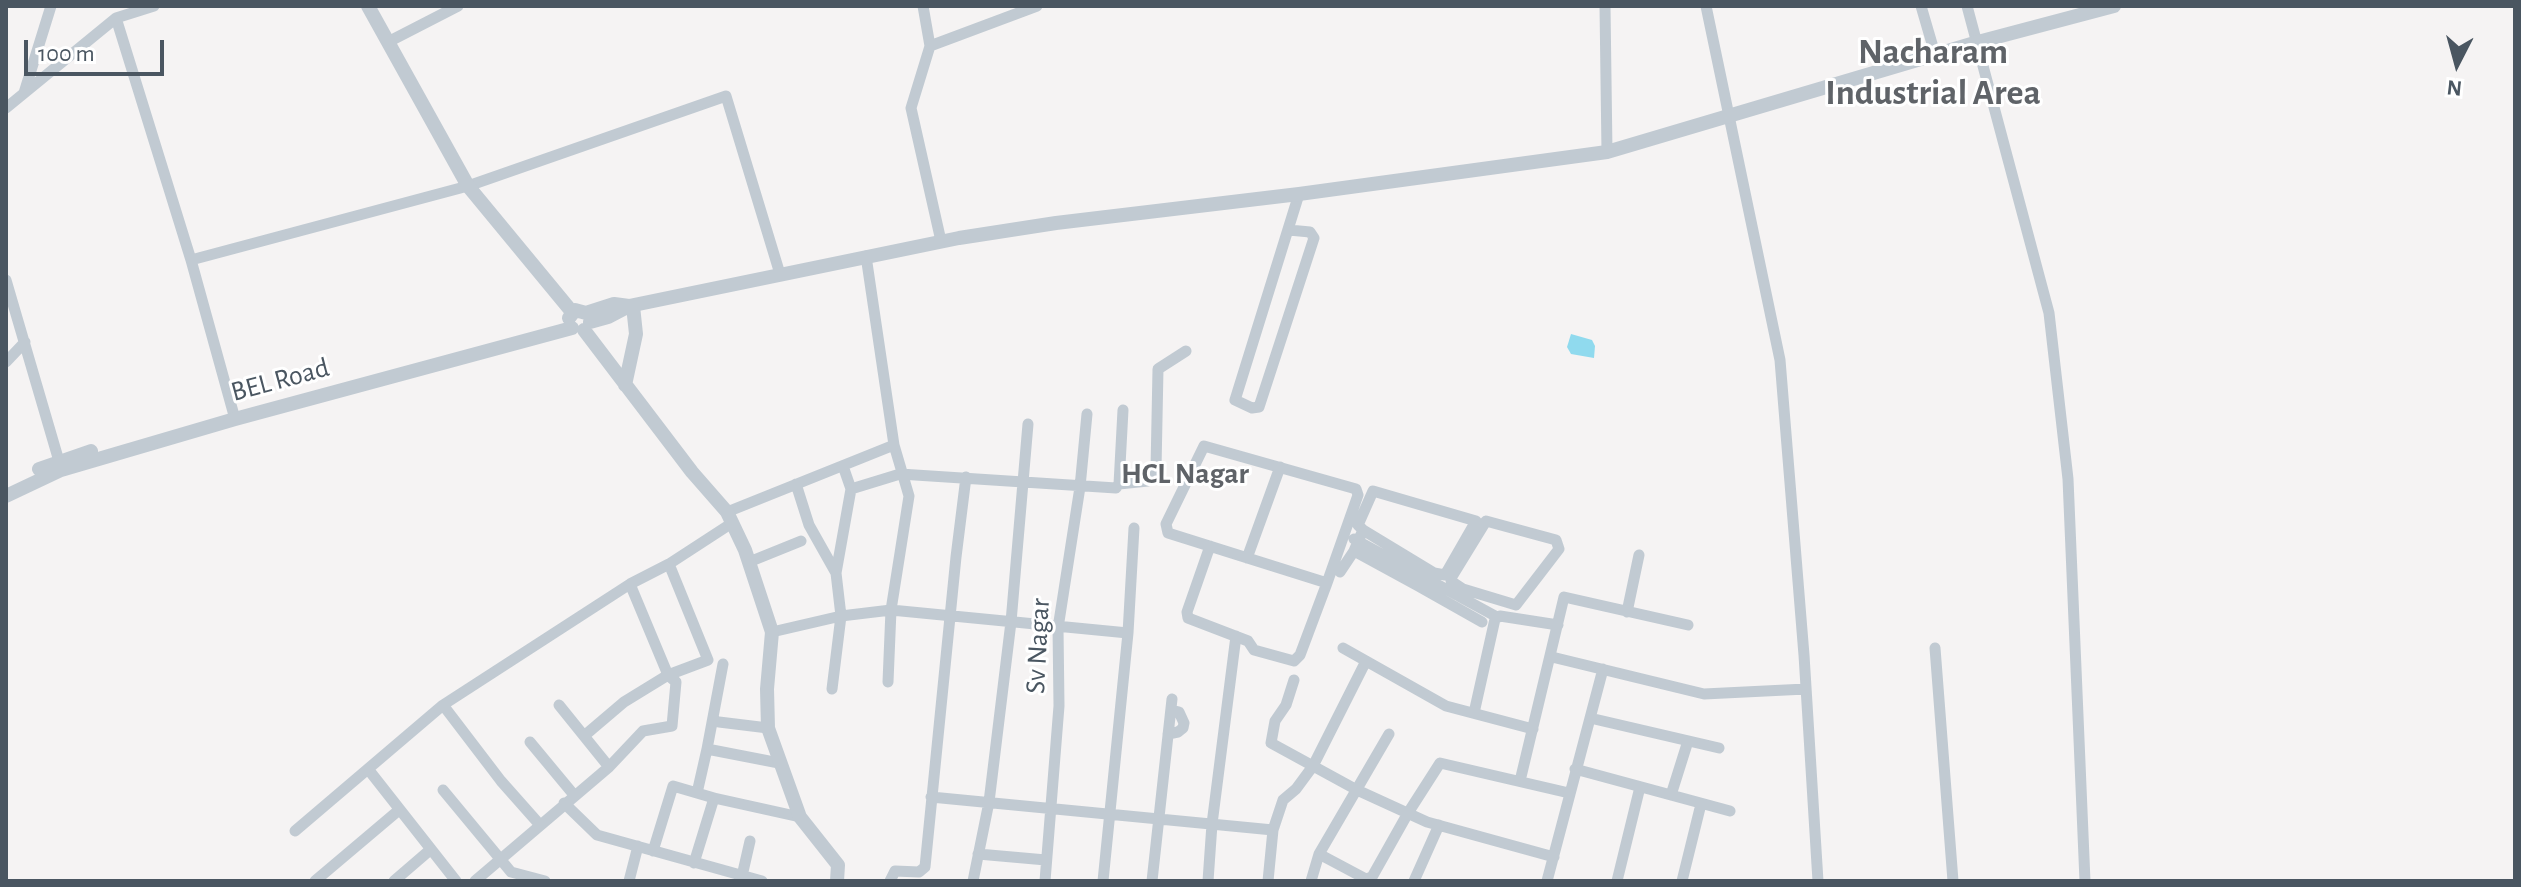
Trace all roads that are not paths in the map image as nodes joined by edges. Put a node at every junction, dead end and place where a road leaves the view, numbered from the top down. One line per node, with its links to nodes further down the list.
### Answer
1 (51, 6): 17 (street)
2 (154, 6): 12 (street)
3 (368, 6): 13 (street)
4 (458, 6): 13 (street)
5 (923, 6): 15 (street)
6 (1037, 6): 15 (street)
7 (1605, 6): 20 (street)
8 (1706, 6): 19 (street)
9 (1921, 6): 16 (street)
10 (1967, 6): 14 (street)
11 (2114, 6): 14 (street, BEL Road)
12 (116, 18): 17 (street); 26 (street)
13 (388, 42): 21 (street)
14 (1978, 42): 16 (street, BEL Road); 170 (street)
15 (930, 46): 24 (street)
16 (1935, 54): 19 (street, BEL Road)
17 (23, 95): 18 (street)
18 (6, 108)
19 (1728, 115): 20 (street, BEL Road); 91 (street)
20 (1607, 152): 22 (street, BEL Road)
21 (468, 186): 26 (street); 27 (street); 30 (street)
22 (1299, 194): 23 (street); 24 (street, BEL Road)
23 (1289, 230): 23 (street)
24 (941, 241): 25 (street, BEL Road)
25 (866, 256): 27 (street, BEL Road); 39 (street)
26 (191, 260): 37 (street)
27 (780, 274): 29 (street, BEL Road)
28 (6, 280): 31 (street)
29 (631, 306): 30 (street, BEL Road); 34 (street)
30 (579, 321): 34 (street); 37 (street, BEL Road)
31 (25, 342): 33 (street); 40 (street)
32 (1186, 351): 47 (street)
33 (6, 362)
34 (625, 385): 52 (street)
35 (1123, 410): 47 (street)
36 (1087, 414): 49 (street, Sv Nagar)
37 (234, 416): 40 (street, BEL Road)
38 (1028, 424): 45 (street)
39 (894, 445): 41 (street); 43 (street)
40 (60, 465): 48 (street, BEL Road); 51 (street, BEL Road)
41 (843, 466): 46 (street); 50 (street)
42 (1280, 467): 54 (street); 57 (street); 59 (street)
43 (900, 474): 44 (street); 50 (street); 68 (street)
44 (966, 477): 45 (street); 70 (street)
45 (1022, 481): 49 (street); 73 (street)
46 (796, 484): 52 (street); 63 (street)
47 (1119, 484): 49 (street)
48 (6, 485)
49 (1080, 487): 77 (street, Sv Nagar)
50 (851, 489): 63 (street)
51 (6, 496)
52 (729, 518): 60 (street); 61 (street)
53 (1134, 528): 79 (street)
54 (1344, 534): 56 (street); 65 (street)
55 (801, 541): 60 (street)
56 (1358, 541): 62 (street); 64 (street); 64 (street)
57 (1210, 546): 59 (street); 80 (street)
58 (1639, 555): 69 (street)
59 (1247, 558): 65 (street)
60 (749, 562): 78 (street)
61 (669, 564): 66 (street); 87 (street)
62 (1340, 572)
63 (836, 573): 71 (street)
64 (1427, 579): 67 (street); 74 (street)
65 (1327, 583): 80 (street)
66 (630, 584): 87 (street); 93 (street)
67 (1460, 592): 67 (street); 72 (street)
68 (891, 610): 70 (street); 71 (street); 89 (street)
69 (1627, 612): 75 (street); 76 (street)
70 (951, 615): 73 (street); 118 (street)
71 (841, 616): 78 (street); 90 (street)
72 (1497, 617): 75 (street); 95 (street)
73 (1011, 622): 77 (street); 121 (street)
74 (1482, 622)
75 (1558, 625): 83 (street)
76 (1688, 625)
77 (1058, 628): 79 (street); 123 (street, Sv Nagar)
78 (772, 632): 98 (street)
79 (1128, 633): 126 (street)
80 (1236, 636): 130 (street)
81 (1343, 648): 84 (street)
82 (1935, 648): 169 (street)
83 (1552, 657): 86 (street); 99 (street)
84 (1366, 661): 95 (street); 107 (street)
85 (723, 664): 105 (street)
86 (1603, 669): 91 (street); 96 (street)
87 (668, 675): 101 (street); 108 (street)
88 (1294, 680): 107 (street)
89 (888, 682)
90 (832, 689)
91 (1806, 689): 168 (street)
92 (1171, 704): 129 (street)
93 (443, 705): 109 (street); 131 (street)
94 (559, 705): 101 (street)
95 (1474, 713): 99 (street)
96 (1590, 718): 102 (street); 110 (street)
97 (719, 722): 98 (street)
98 (768, 728): 106 (street)
99 (1533, 729): 111 (street)
100 (1389, 734): 114 (street)
101 (584, 736): 108 (street)
102 (1688, 741): 104 (street); 117 (street)
103 (530, 742): 120 (street)
104 (1719, 748)
105 (707, 749): 106 (street); 115 (street)
106 (779, 763): 128 (street)
107 (1313, 766): 114 (street); 133 (street)
108 (609, 767): 120 (street)
109 (368, 769): 124 (street); 134 (street)
110 (1575, 769): 112 (street); 116 (street)
111 (1520, 781): 116 (street); 127 (street)
112 (1640, 787): 117 (street); 166 (street)
113 (443, 790): 141 (street)
114 (1357, 790): 127 (street); 140 (street)
115 (697, 793): 119 (street); 138 (street)
116 (1569, 793): 142 (street)
117 (1671, 795): 122 (street)
118 (931, 797): 121 (street); 156 (street)
119 (714, 798): 128 (street); 144 (street)
120 (569, 799): 131 (street); 136 (street)
121 (989, 802): 123 (street); 139 (street)
122 (1701, 804): 125 (street); 167 (street)
123 (1049, 807): 126 (street); 143 (street, Sv Nagar)
124 (399, 810): 137 (street); 148 (street)
125 (1730, 811)
126 (1110, 813): 129 (street); 159 (street)
127 (1408, 813): 132 (street); 147 (street)
128 (800, 817): 155 (street)
129 (1158, 818): 130 (street); 160 (street)
130 (1212, 824): 133 (street); 161 (street)
131 (540, 825): 141 (street)
132 (1439, 825): 142 (street); 164 (street)
133 (1273, 830): 162 (street)
134 (295, 831)
135 (750, 841): 146 (street)
136 (638, 846): 138 (street); 153 (street)
137 (430, 850): 149 (street); 150 (street)
138 (653, 851): 144 (street)
139 (978, 854): 143 (street); 157 (street)
140 (1319, 854): 147 (street); 163 (street)
141 (501, 857): 145 (street); 151 (street)
142 (1554, 857): 165 (street)
143 (1046, 860): 158 (street, Sv Nagar)
144 (694, 863): 146 (street)
145 (511, 876): 152 (street)
146 (742, 876): 154 (street)
147 (1348, 876)
148 (315, 881)
149 (394, 881)
150 (456, 881)
151 (475, 881)
152 (545, 881)
153 (629, 881)
154 (762, 881)
155 (837, 881)
156 (890, 881)
157 (973, 881)
158 (1045, 881)
159 (1103, 881)
160 (1152, 881)
161 (1208, 881)
162 (1268, 881)
163 (1311, 881)
164 (1414, 881)
165 (1547, 881)
166 (1617, 881)
167 (1682, 881)
168 (1818, 881)
169 (1953, 881)
170 (2085, 881)

